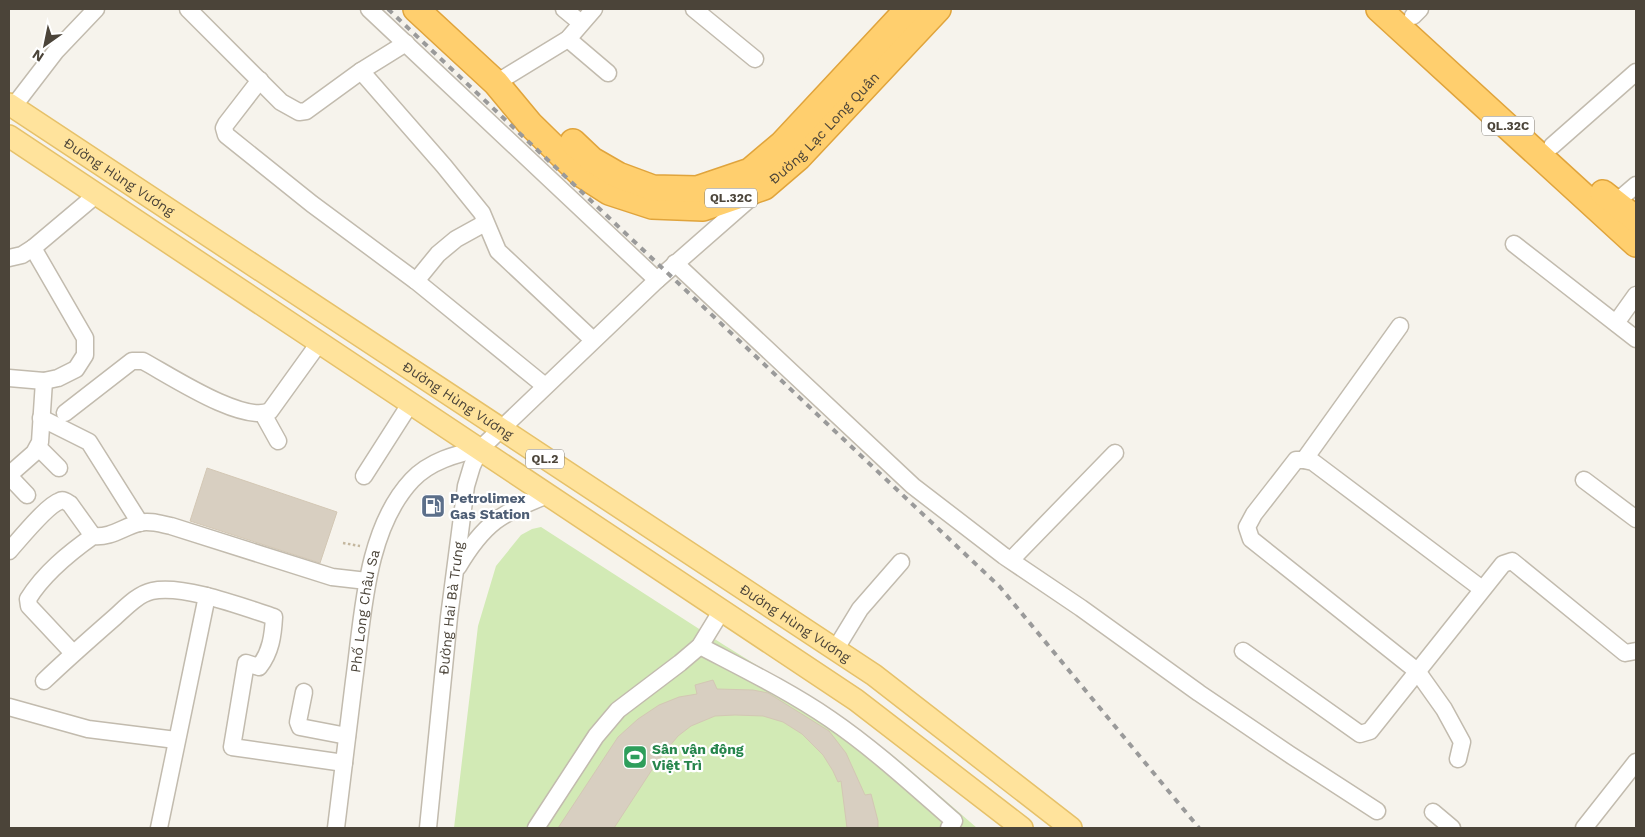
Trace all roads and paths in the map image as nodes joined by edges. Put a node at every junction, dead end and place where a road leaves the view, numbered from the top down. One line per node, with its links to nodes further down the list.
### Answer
1 (96, 9): 22 (street)
2 (188, 9): 19 (street)
3 (369, 9): 14 (street)
4 (416, 9): 20 (highway, Đường Lạc Long Quân / QL.32C)
5 (564, 9): 12 (street)
6 (594, 9): 12 (street)
7 (694, 9): 15 (street)
8 (908, 9): 25 (highway, Đường Lạc Long Quân / QL.32C)
9 (938, 9): 25 (highway, Đường Lạc Long Quân / QL.32C)
10 (1379, 9): 21 (highway, QL.32C)
11 (1412, 11): 21 (highway, QL.32C)
12 (581, 23): 13 (street)
13 (568, 39): 18 (street); 20 (street)
14 (406, 43): 16 (street); 37 (street)
15 (755, 59)
16 (361, 71): 19 (street); 31 (street)
17 (1636, 72): 24 (street)
18 (608, 73)
19 (260, 80): 38 (street)
20 (496, 83): 25 (highway, Đường Lạc Long Quân / QL.32C); 28 (highway, Đường Lạc Long Quân / QL.32C)
21 (1489, 98): 24 (highway, QL.32C); 33 (highway, QL.32C)
22 (11, 106): 52 (main road, Đường Hùng Vương / QL.2)
23 (9, 136): 27 (main road, Đường Hùng Vương / QL.2)
24 (1552, 146): 29 (highway, QL.32C)
25 (757, 179): 28 (highway, Đường Lạc Long Quân / QL.32C); 36 (street, Đường Hai Bà Trưng)
26 (1636, 185): 29 (street)
27 (96, 195): 34 (street); 44 (main road, Đường Hùng Vương / QL.2)
28 (726, 200): 36 (street, Đường Hai Bà Trưng)
29 (1615, 203): 30 (highway, QL.32C)
30 (1636, 220)
31 (485, 223): 38 (street); 43 (street)
32 (1514, 244): 40 (street)
33 (1636, 244)
34 (33, 248): 35 (street); 46 (street)
35 (9, 258)
36 (675, 263): 37 (street, Đường Hai Bà Trưng); 68 (street)
37 (656, 280): 43 (street, Đường Hai Bà Trưng)
38 (416, 281): 47 (street)
39 (1636, 295): 40 (street)
40 (1616, 323): 42 (street)
41 (1400, 326): 57 (street)
42 (1636, 339)
43 (593, 340): 47 (street, Đường Hai Bà Trưng)
44 (319, 343): 48 (main road, Đường Hùng Vương / QL.2); 50 (street)
45 (9, 378): 46 (street)
46 (44, 381): 51 (street)
47 (545, 386): 52 (street, Đường Hai Bà Trưng)
48 (410, 404): 55 (main road, Đường Hùng Vương / QL.2); 60 (street)
49 (65, 413): 50 (street)
50 (263, 414): 53 (street)
51 (41, 418): 54 (street); 65 (street)
52 (500, 430): 55 (street, Đường Hai Bà Trưng); 76 (main road, Đường Hùng Vương / QL.2)
53 (278, 441)
54 (38, 447): 58 (street); 59 (street)
55 (480, 449): 63 (main road, Đường Hùng Vương / QL.2); 70 (street, Đường Hai Bà Trưng); 71 (street, Phố Long Châu Sa)
56 (1115, 453): 68 (street)
57 (1304, 460): 72 (street); 80 (street)
58 (59, 468)
59 (12, 473): 62 (street)
60 (364, 476)
61 (1584, 480): 64 (street)
62 (31, 491)
63 (548, 495): 70 (street); 74 (main road, Đường Hùng Vương / QL.2)
64 (1636, 519)
65 (140, 522): 66 (street); 71 (street)
66 (94, 536): 67 (street); 79 (street)
67 (9, 551)
68 (1010, 560): 89 (street)
69 (901, 562): 76 (street)
70 (454, 574): 95 (street, Đường Hai Bà Trưng)
71 (367, 581): 84 (street, Phố Long Châu Sa)
72 (1482, 589): 78 (street); 80 (street)
73 (207, 596): 79 (street); 85 (street); 88 (street)
74 (722, 610): 75 (street); 97 (main road, Đường Hùng Vương / QL.2)
75 (700, 646): 91 (street); 96 (street)
76 (835, 650): 92 (main road, Đường Hùng Vương / QL.2)
77 (1243, 651): 80 (street)
78 (1636, 651)
79 (73, 653): 81 (street)
80 (1417, 671): 86 (street)
81 (44, 681)
82 (304, 692): 84 (street)
83 (9, 706): 85 (street)
84 (348, 736): 88 (street, Phố Long Châu Sa)
85 (176, 740): 93 (street)
86 (1458, 758)
87 (1636, 762): 99 (street)
88 (344, 763): 94 (street, Phố Long Châu Sa)
89 (1377, 811)
90 (1432, 812): 98 (street)
91 (955, 826)
92 (1063, 826)
93 (159, 828)
94 (336, 828)
95 (428, 828)
96 (536, 828)
97 (1022, 828)
98 (1452, 828)
99 (1584, 828)

